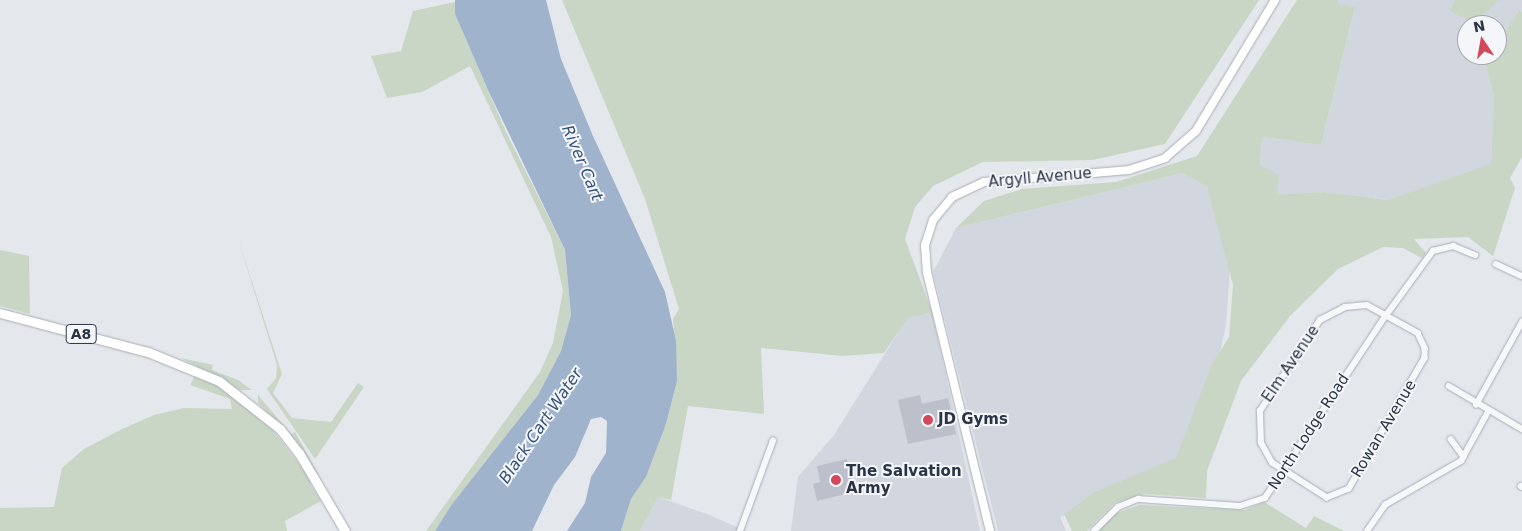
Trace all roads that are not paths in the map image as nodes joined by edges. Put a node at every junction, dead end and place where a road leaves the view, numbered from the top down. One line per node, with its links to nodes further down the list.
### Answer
1 (1275, 0): 18 (street, Argyll Avenue)
2 (1474, 255): 6 (street, North Lodge Road)
3 (1496, 264): 4 (street)
4 (1521, 274)
5 (0, 313): 16 (main road, A8)
6 (1387, 314): 15 (street, North Lodge Road); 15 (street, Elm Avenue); 15 (street, Rowan Avenue)
7 (1522, 322): 9 (street)
8 (1449, 386): 9 (street)
9 (1476, 404): 10 (street)
10 (1488, 412): 11 (street); 14 (street)
11 (1522, 430)
12 (1451, 439): 14 (street)
13 (772, 441): 17 (street)
14 (1464, 457): 20 (street)
15 (1283, 472): 19 (street, North Lodge Road)
16 (345, 531)
17 (740, 531)
18 (990, 531)
19 (1094, 531)
20 (1367, 531)

